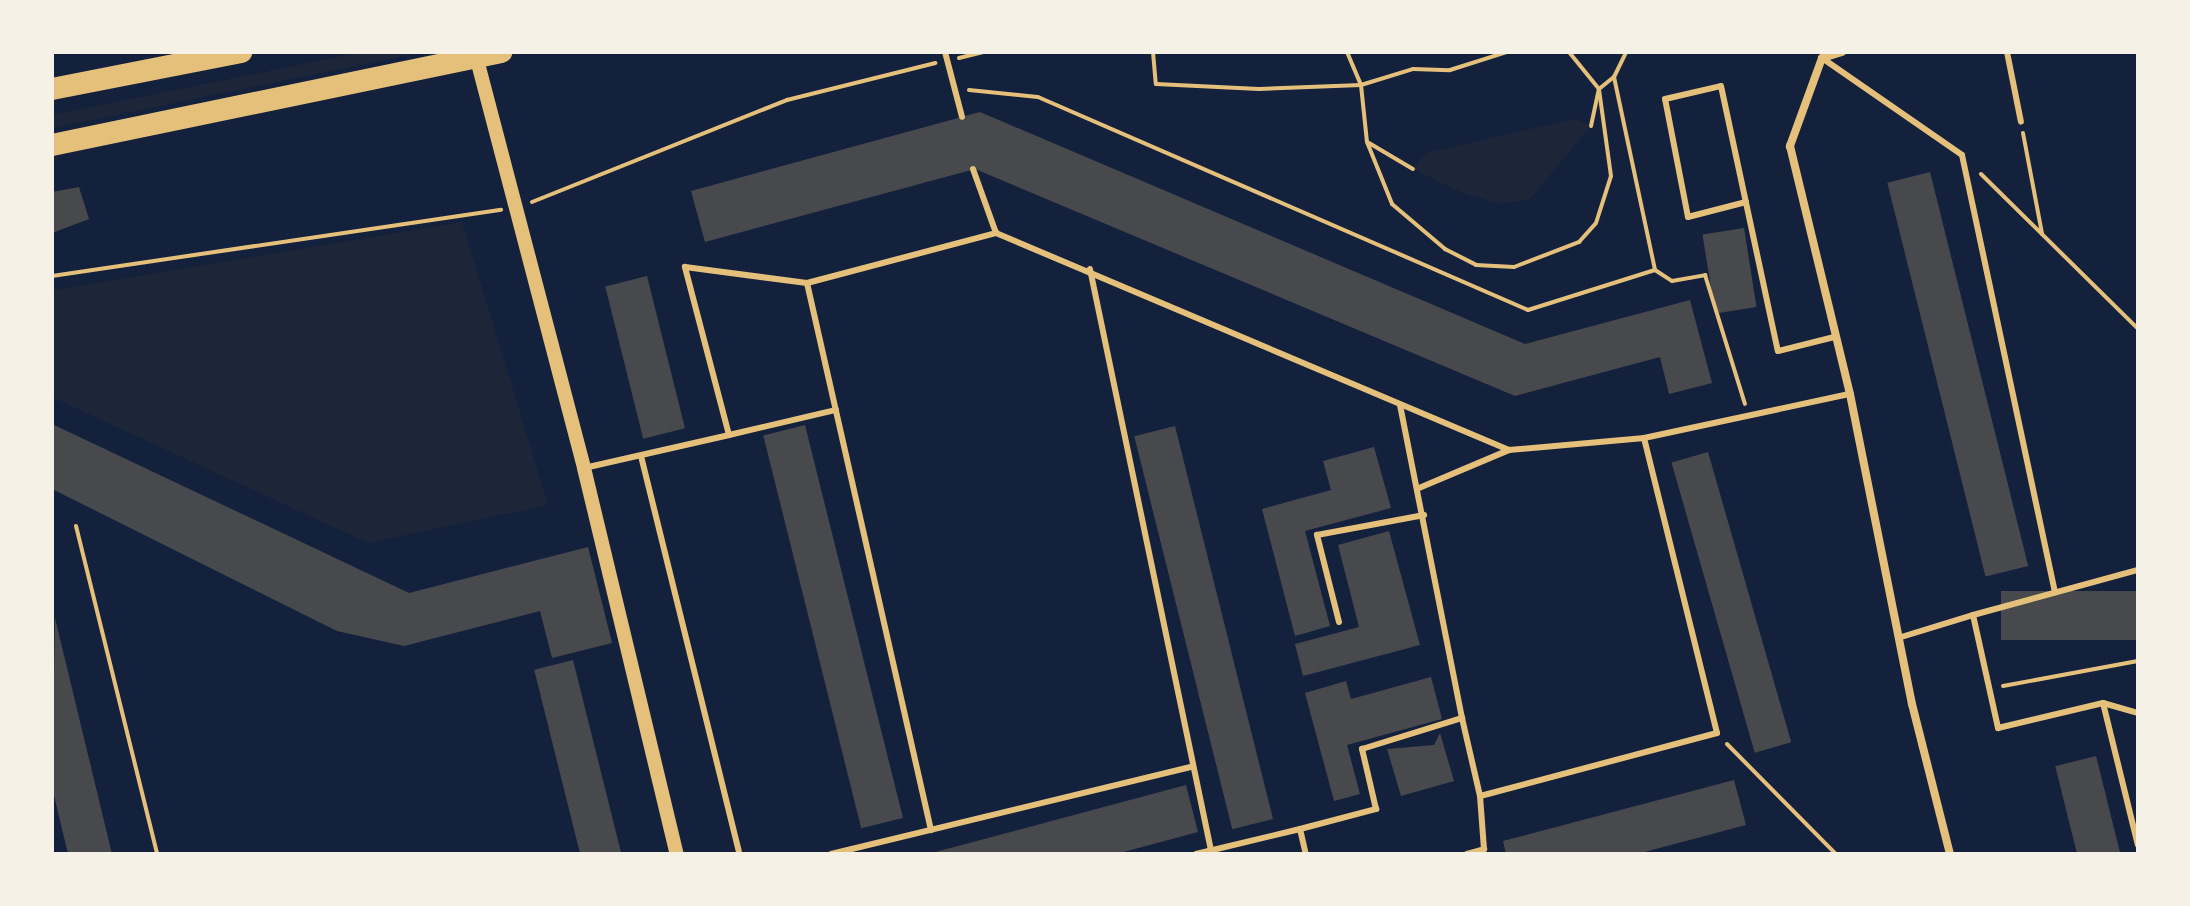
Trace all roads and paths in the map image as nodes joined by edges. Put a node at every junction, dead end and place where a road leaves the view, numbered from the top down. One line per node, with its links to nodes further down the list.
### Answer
1 (241, 52): 15 (highway)
2 (501, 52): 11 (highway)
3 (945, 52): 16 (lane)
4 (1153, 52): 14 (path)
5 (1347, 52): 14 (path)
6 (1507, 52): 14 (path)
7 (1569, 52): 17 (path)
8 (1626, 52): 13 (path)
9 (1842, 52): 12 (street)
10 (2007, 52): 19 (lane)
11 (475, 55): 22 (highway); 42 (street)
12 (1822, 58): 23 (lane); 33 (street)
13 (1614, 77): 17 (path); 30 (path)
14 (1361, 85): 21 (path)
15 (52, 89)
16 (954, 89): 18 (lane); 30 (path)
17 (1599, 89): 20 (path); 21 (path)
18 (962, 117)
19 (2021, 122): 28 (path)
20 (1591, 126)
21 (1367, 142): 25 (path)
22 (52, 145)
23 (1962, 155): 28 (path); 47 (lane)
24 (973, 169): 27 (lane)
25 (1413, 169)
26 (1746, 202): 26 (lane); 33 (lane)
27 (996, 233): 29 (lane); 31 (lane)
28 (2042, 234): 32 (path)
29 (1090, 269): 35 (lane); 57 (lane)
30 (1655, 270): 37 (path)
31 (807, 283): 36 (lane); 38 (lane)
32 (2138, 329)
33 (1834, 337): 34 (street)
34 (1850, 394): 37 (lane); 50 (street)
35 (1400, 405): 40 (lane); 43 (lane)
36 (836, 410): 38 (lane); 60 (lane)
37 (1749, 415): 39 (lane)
38 (729, 435): 41 (lane)
39 (1644, 438): 40 (lane); 56 (lane)
40 (1509, 450): 43 (lane)
41 (641, 456): 42 (lane); 63 (lane)
42 (584, 468): 67 (street)
43 (1419, 488): 44 (lane)
44 (1424, 515): 49 (lane); 55 (lane)
45 (76, 526): 66 (path)
46 (2138, 570): 47 (lane)
47 (2055, 592): 48 (lane)
48 (1973, 615): 50 (lane); 52 (lane)
49 (1339, 622)
50 (1898, 638): 65 (street)
51 (2138, 661): 52 (path)
52 (1989, 688): 53 (lane)
53 (2103, 703): 54 (lane); 61 (lane)
54 (2138, 713)
55 (1462, 718): 58 (lane); 59 (lane)
56 (1717, 733): 58 (lane); 72 (path)
57 (1191, 767): 60 (lane); 62 (lane)
58 (1480, 796): 71 (lane)
59 (1300, 829): 62 (lane); 70 (lane)
60 (931, 830): 64 (lane)
61 (2138, 845)
62 (1211, 850): 69 (lane)
63 (739, 851)
64 (842, 853): 68 (lane)
65 (1948, 853)
66 (157, 854)
67 (677, 854)
68 (831, 854)
69 (1196, 854)
70 (1306, 854)
71 (1467, 854)
72 (1836, 854)

